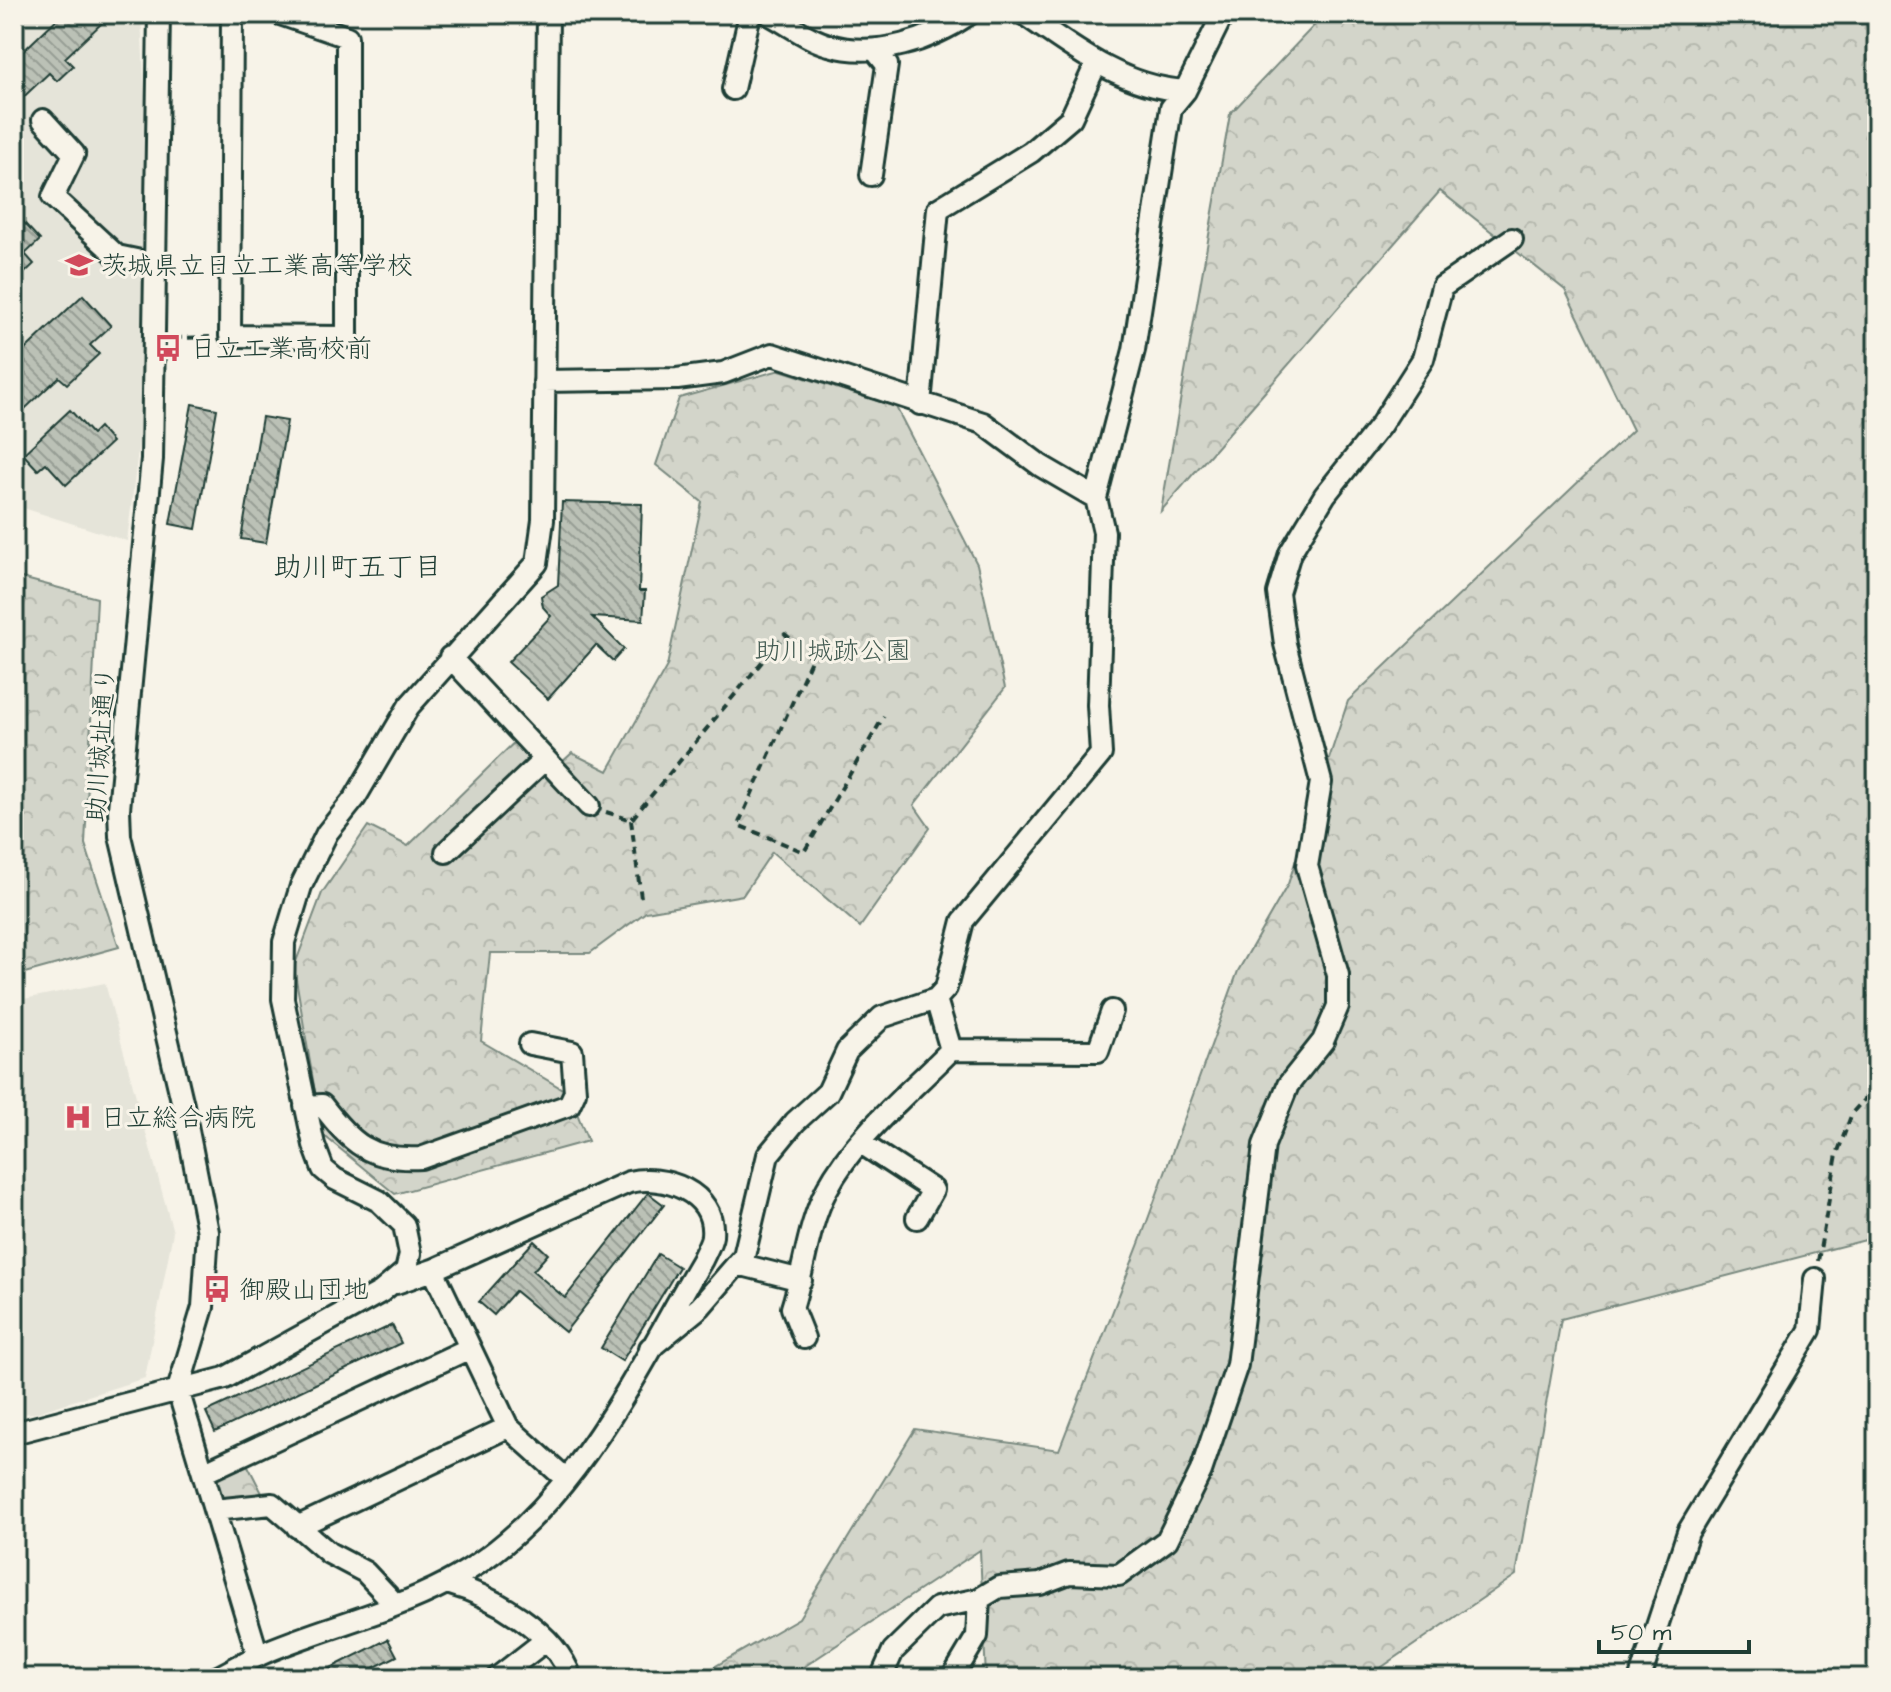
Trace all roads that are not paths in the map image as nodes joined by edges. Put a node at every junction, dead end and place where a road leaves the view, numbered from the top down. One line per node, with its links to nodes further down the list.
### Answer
1 (159, 14): 17 (street, 助川城址通り)
2 (232, 14): 3 (street)
3 (280, 14)
4 (548, 14): 18 (street)
5 (750, 14): 12 (street)
6 (769, 14): 10 (street)
7 (969, 14): 10 (street)
8 (1024, 14): 11 (street)
9 (1223, 14): 13 (street)
10 (875, 50): 15 (street)
11 (1096, 64): 13 (street); 19 (street)
12 (733, 89)
13 (1185, 91): 20 (street)
14 (43, 120): 17 (street)
15 (871, 175)
16 (1512, 239): 48 (street)
17 (155, 264): 40 (street, 助川城址通り)
18 (544, 381): 19 (street); 21 (street)
19 (920, 404): 20 (street)
20 (1096, 498): 25 (street)
21 (450, 657): 22 (street); 29 (street)
22 (545, 759): 23 (street); 24 (street)
23 (589, 806)
24 (446, 852)
25 (936, 999): 28 (street); 32 (street)
26 (1112, 1011): 28 (street)
27 (530, 1044): 29 (street)
28 (951, 1050): 30 (street)
29 (305, 1106): 36 (street)
30 (861, 1143): 31 (street); 35 (street)
31 (917, 1218)
32 (738, 1264): 35 (street); 39 (street)
33 (433, 1270): 36 (street); 38 (street); 39 (street)
34 (1815, 1279): 57 (street)
35 (801, 1280): 37 (street)
36 (396, 1283): 40 (street)
37 (804, 1338)
38 (470, 1348): 41 (street); 43 (street)
39 (650, 1348): 44 (street)
40 (178, 1390): 42 (street); 43 (street)
41 (508, 1427): 44 (street); 46 (street)
42 (14, 1433)
43 (203, 1473): 45 (street)
44 (566, 1479): 47 (street)
45 (214, 1510): 46 (street); 51 (street)
46 (297, 1527): 49 (street)
47 (447, 1583): 49 (street); 50 (street)
48 (979, 1599): 55 (street); 56 (street)
49 (396, 1605): 51 (street)
50 (546, 1640): 53 (street); 54 (street)
51 (249, 1666): 52 (street)
52 (216, 1678)
53 (497, 1678)
54 (571, 1678)
55 (881, 1678)
56 (952, 1678)
57 (1640, 1678)

